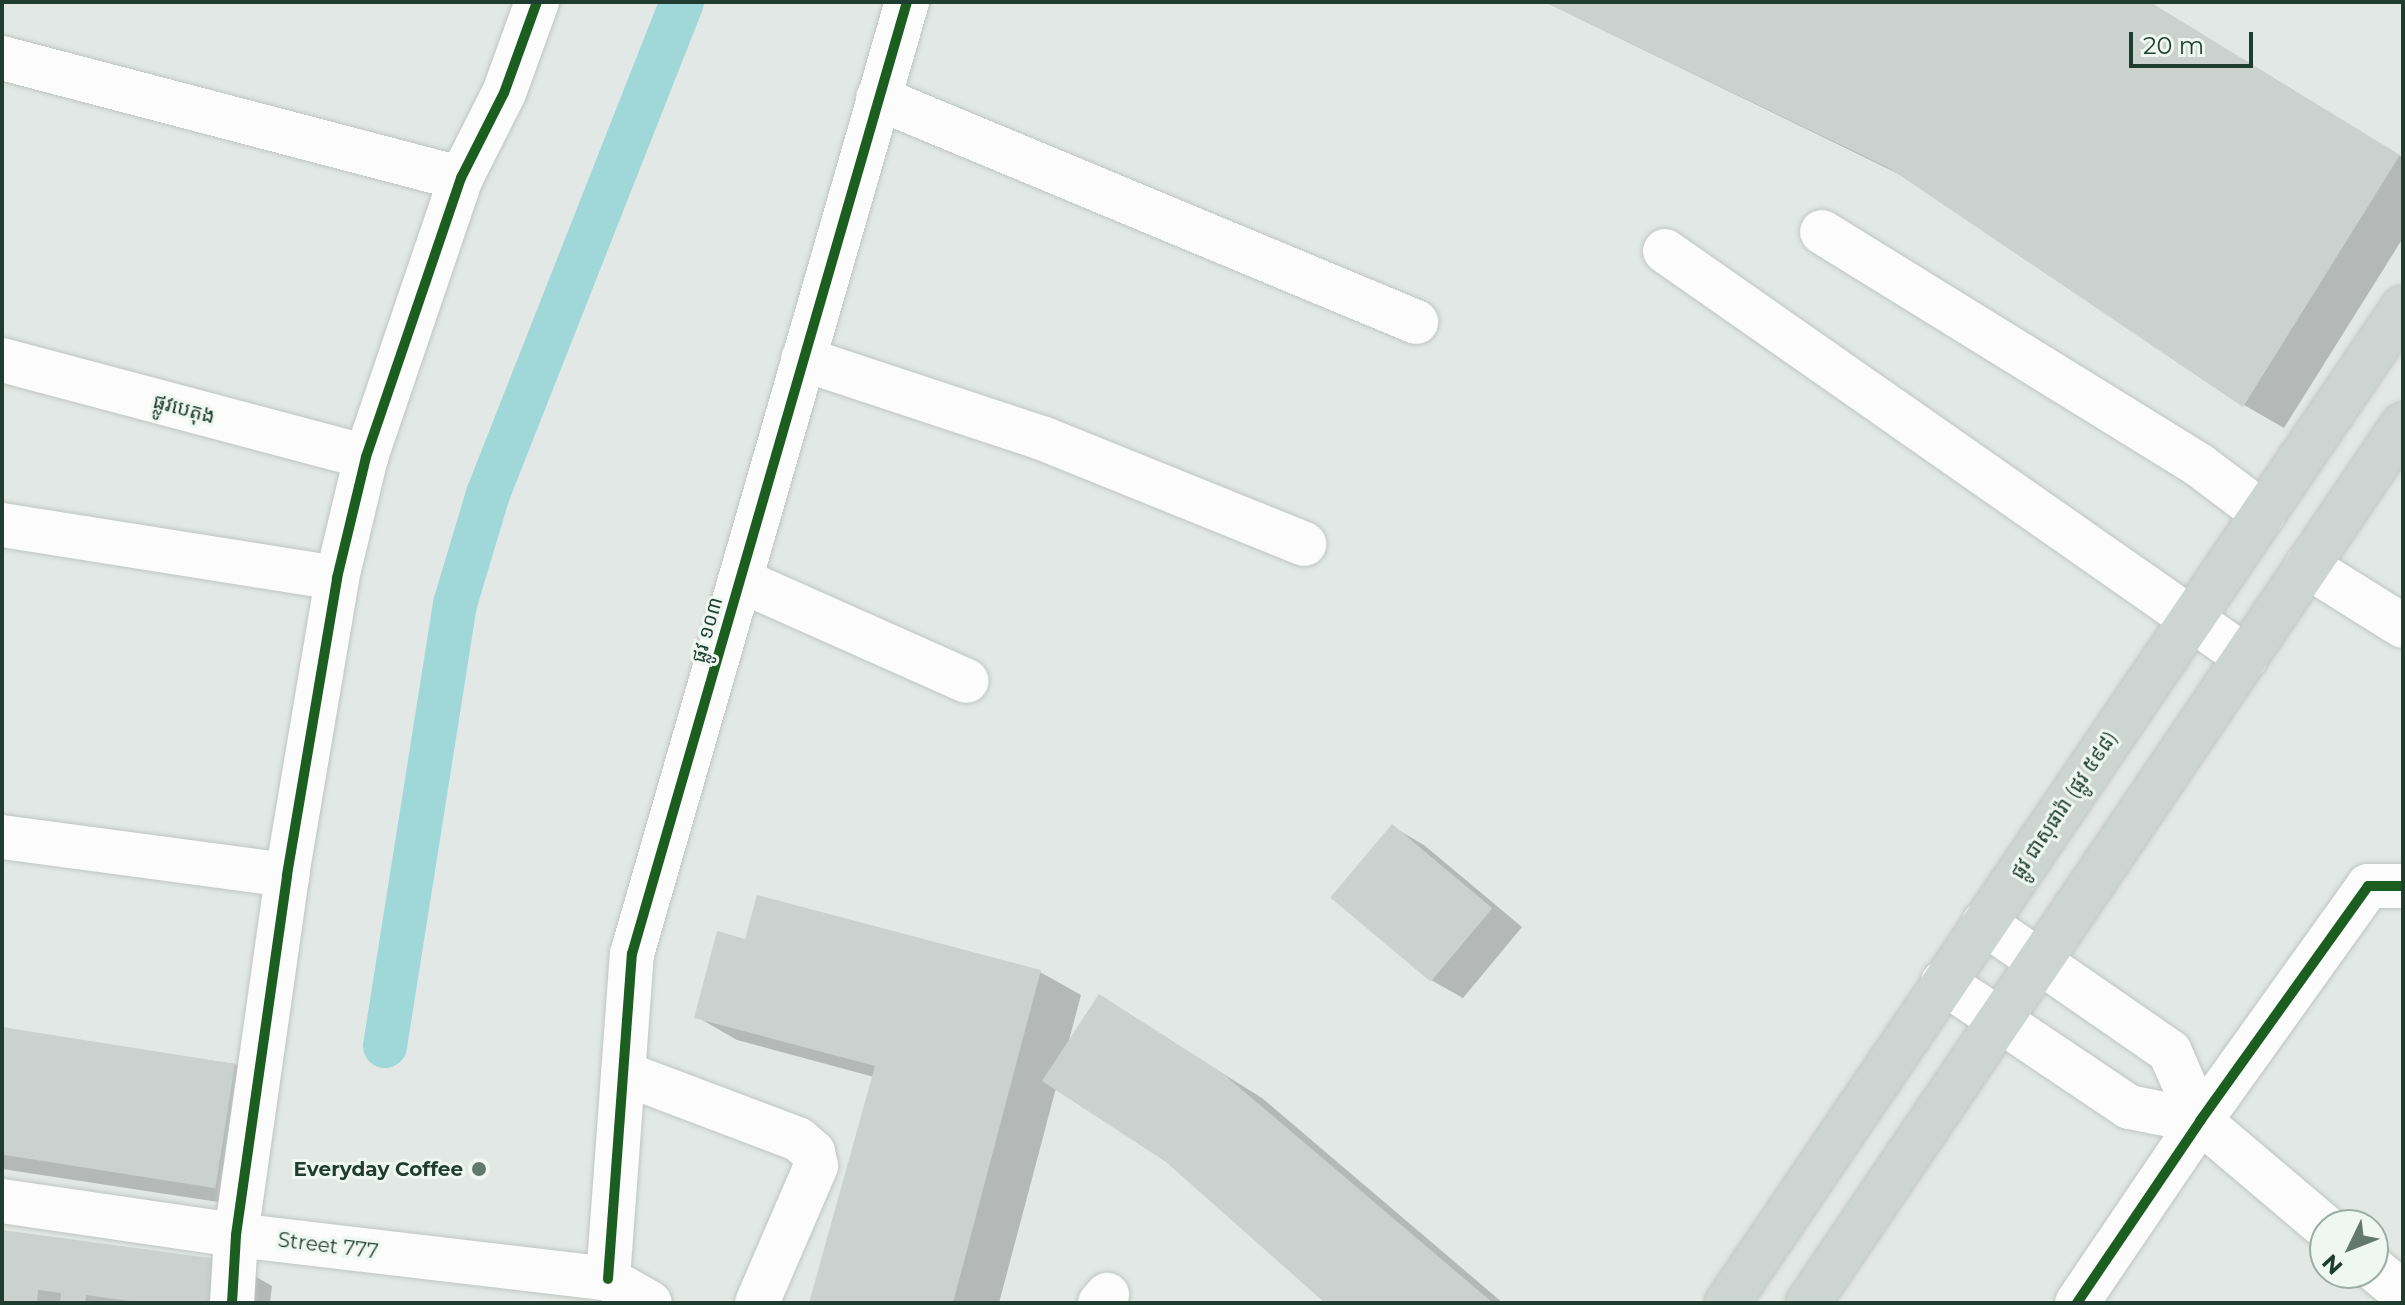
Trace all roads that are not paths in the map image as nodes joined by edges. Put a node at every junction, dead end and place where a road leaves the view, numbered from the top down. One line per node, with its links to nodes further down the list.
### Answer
1 (537, 2): 5 (street)
2 (907, 2): 4 (street, ផ្លូវ ១០៣)
3 (2, 58): 5 (street)
4 (878, 98): 9 (street); 10 (street, ផ្លូវ ១០៣)
5 (461, 178): 14 (street)
6 (1822, 232): 15 (street)
7 (1665, 251): 21 (street)
8 (2403, 308): 12 (main road, ផ្លូវ ជាសុផារ៉ា (ផ្លូវ ៥៩៨))
9 (1416, 322)
10 (803, 359): 17 (street); 20 (street, ផ្លូវ ១០៣)
11 (2, 360): 14 (street, ផ្លូវបេតុង)
12 (2337, 404): 13 (main road); 15 (main road, ផ្លូវ ជាសុផារ៉ា (ផ្លូវ ៥៩៨))
13 (2397, 433): 18 (main road)
14 (366, 457): 19 (street)
15 (2264, 514): 21 (main road, ផ្លូវ ជាសុផារ៉ា (ផ្លូវ ៥៩៨))
16 (2, 525): 19 (street)
17 (1304, 544)
18 (2307, 566): 22 (street); 23 (main road)
19 (337, 578): 26 (street)
20 (740, 580): 24 (street); 32 (street, ផ្លូវ ១០៣)
21 (2193, 618): 23 (street); 28 (main road, ផ្លូវ ជាសុផារ៉ា (ផ្លូវ ៥៩៨))
22 (2403, 626)
23 (2246, 657): 29 (main road)
24 (967, 681)
25 (2, 837): 26 (street)
26 (287, 875): 36 (street)
27 (2403, 886): 33 (street)
28 (1984, 923): 29 (street); 30 (main road, ផ្លូវ ជាសុផារ៉ា (ផ្លូវ ៥៩៨))
29 (2038, 961): 31 (main road); 33 (street)
30 (1943, 982): 31 (street); 41 (main road, ផ្លូវ ជាសុផារ៉ា (ផ្លូវ ៥៩៨))
31 (1998, 1019): 33 (street); 42 (main road)
32 (623, 1073): 37 (street, ផ្លូវ ១០៣); 40 (street)
33 (2200, 1121): 35 (street); 43 (street)
34 (2, 1201): 36 (street, Street 777)
35 (2309, 1213)
36 (236, 1235): 37 (street, Street 777); 38 (street)
37 (608, 1279): 39 (street, Street 777)
38 (232, 1303)
39 (650, 1303)
40 (757, 1303)
41 (1727, 1303)
42 (1808, 1303)
43 (2077, 1303)

